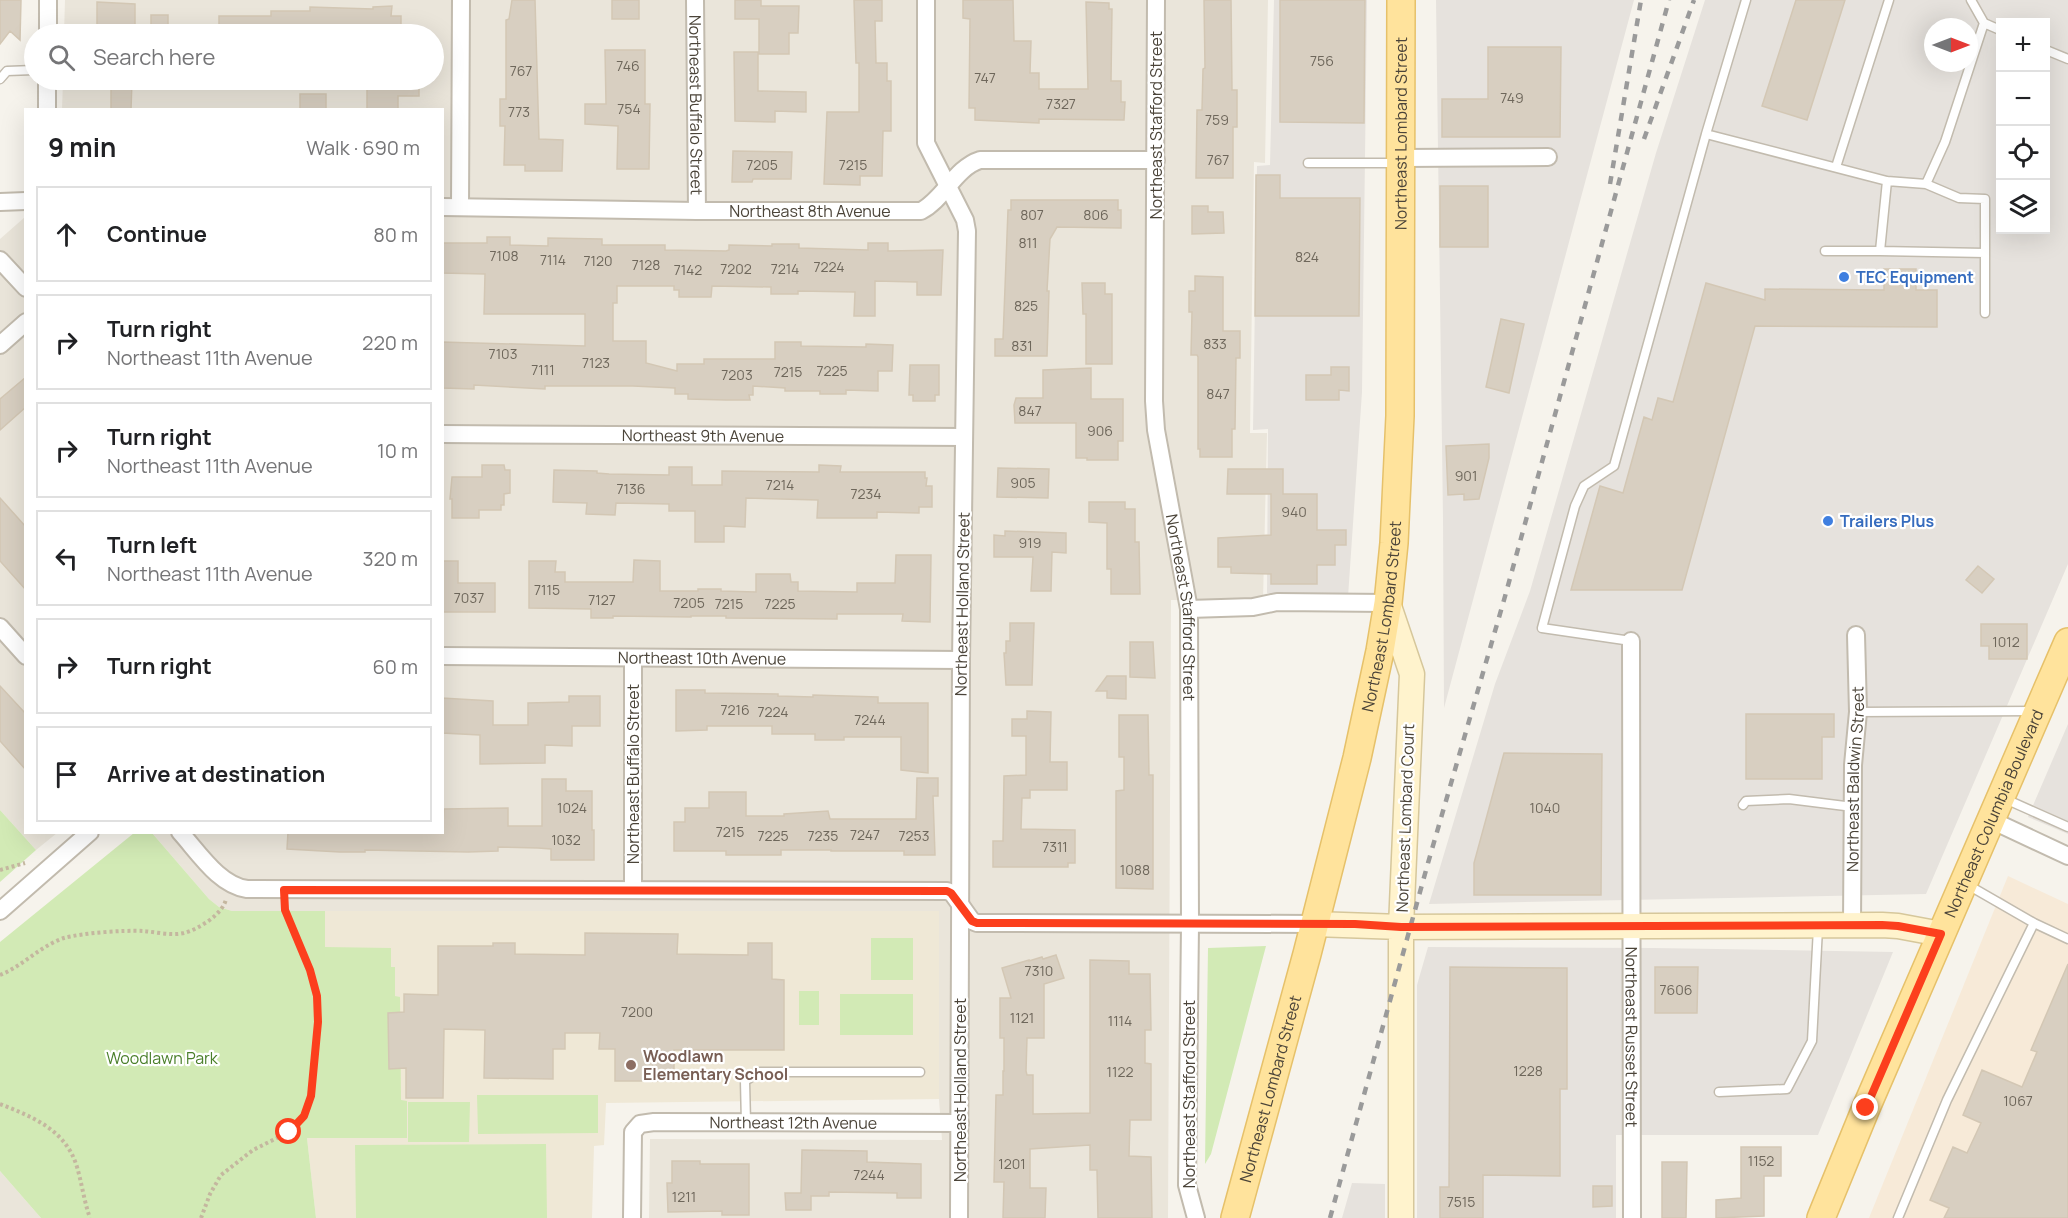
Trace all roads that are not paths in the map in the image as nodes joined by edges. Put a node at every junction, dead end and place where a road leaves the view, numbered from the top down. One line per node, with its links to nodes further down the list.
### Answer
1 (48, 0): 11 (street)
2 (461, 0): 31 (street)
3 (695, 0): 32 (street, Northeast Buffalo Street)
4 (926, 0): 27 (street, Northeast Holland Street)
5 (1156, 0): 21 (street, Northeast Stafford Street)
6 (1401, 0): 22 (main road, Northeast Lombard Street)
7 (1746, 0): 19 (lane)
8 (1890, 0): 24 (lane)
9 (1971, 0): 10 (lane)
10 (1984, 23): 12 (lane); 26 (lane)
11 (48, 24)
12 (1996, 28)
13 (2050, 52): 14 (lane)
14 (2068, 59)
15 (24, 70): 16 (lane)
16 (0, 79)
17 (47, 90): 18 (street)
18 (47, 108)
19 (1706, 134): 24 (lane); 47 (lane)
20 (1548, 157): 22 (street)
21 (1156, 160): 27 (street, Northeast 8th Avenue); 44 (street, Northeast Stafford Street)
22 (1401, 160): 23 (lane); 43 (main road, Northeast Lombard Street)
23 (1308, 163)
24 (1836, 167): 25 (lane)
25 (1887, 181): 26 (lane); 33 (lane)
26 (1926, 184): 35 (lane)
27 (948, 187): 32 (street, Northeast 8th Avenue); 42 (street, Northeast Holland Street)
28 (24, 201): 29 (street)
29 (0, 202)
30 (444, 207): 31 (street, Northeast 8th Avenue)
31 (460, 207): 32 (street, Northeast 8th Avenue)
32 (696, 211)
33 (1880, 251): 34 (lane); 35 (lane)
34 (1825, 252)
35 (1985, 253): 38 (lane)
36 (0, 260): 37 (street)
37 (24, 286)
38 (1985, 313)
39 (24, 324): 40 (street)
40 (0, 345)
41 (444, 434): 42 (street, Northeast 9th Avenue)
42 (964, 437): 52 (street, Northeast Holland Street)
43 (1388, 603): 44 (street); 67 (main road, Northeast Lombard Street); 72 (street, Northeast Lombard Court)
44 (1189, 609): 68 (street, Northeast Stafford Street)
45 (0, 627): 49 (street)
46 (1856, 635): 54 (street, Northeast Baldwin Street)
47 (1631, 641): 71 (street, Northeast Russet Street)
48 (2068, 642): 53 (main road, Northeast Columbia Boulevard)
49 (24, 654)
50 (444, 656): 51 (street, Northeast 10th Avenue)
51 (633, 658): 52 (street, Northeast 10th Avenue); 63 (street, Northeast Buffalo Street)
52 (961, 660): 64 (street, Northeast Holland Street)
53 (2038, 711): 54 (lane); 57 (main road, Northeast Columbia Boulevard)
54 (1858, 712): 56 (street, Northeast Baldwin Street)
55 (1743, 805): 56 (lane)
56 (1853, 807): 70 (street, Northeast Baldwin Street)
57 (1996, 809): 58 (lane); 61 (street); 62 (main road, Northeast Columbia Boulevard)
58 (2068, 828)
59 (88, 834): 65 (street)
60 (182, 834): 63 (street)
61 (2068, 856)
62 (1964, 883): 66 (lane); 73 (main road, Northeast Columbia Boulevard)
63 (633, 890): 64 (street)
64 (960, 906): 68 (street); 78 (street, Northeast Holland Street)
65 (0, 911)
66 (2034, 923): 74 (lane); 86 (lane)
67 (1314, 924): 68 (street); 72 (street); 82 (main road, Northeast Lombard Street)
68 (1190, 925): 81 (street, Northeast Stafford Street)
69 (1818, 925): 70 (street); 71 (street); 76 (lane)
70 (1852, 925): 73 (street)
71 (1632, 926): 72 (street); 84 (street, Northeast Russet Street)
72 (1401, 927): 83 (street, Northeast Lombard Court)
73 (1941, 934): 85 (main road, Northeast Columbia Boulevard)
74 (2068, 939)
75 (920, 1072): 77 (lane)
76 (1719, 1092)
77 (746, 1123): 78 (street, Northeast 12th Avenue); 79 (street, Northeast 12th Avenue)
78 (960, 1123): 80 (street, Northeast Holland Street)
79 (632, 1218)
80 (960, 1218)
81 (1196, 1218)
82 (1235, 1218)
83 (1401, 1218)
84 (1632, 1218)
85 (1821, 1218)
86 (1898, 1218)

